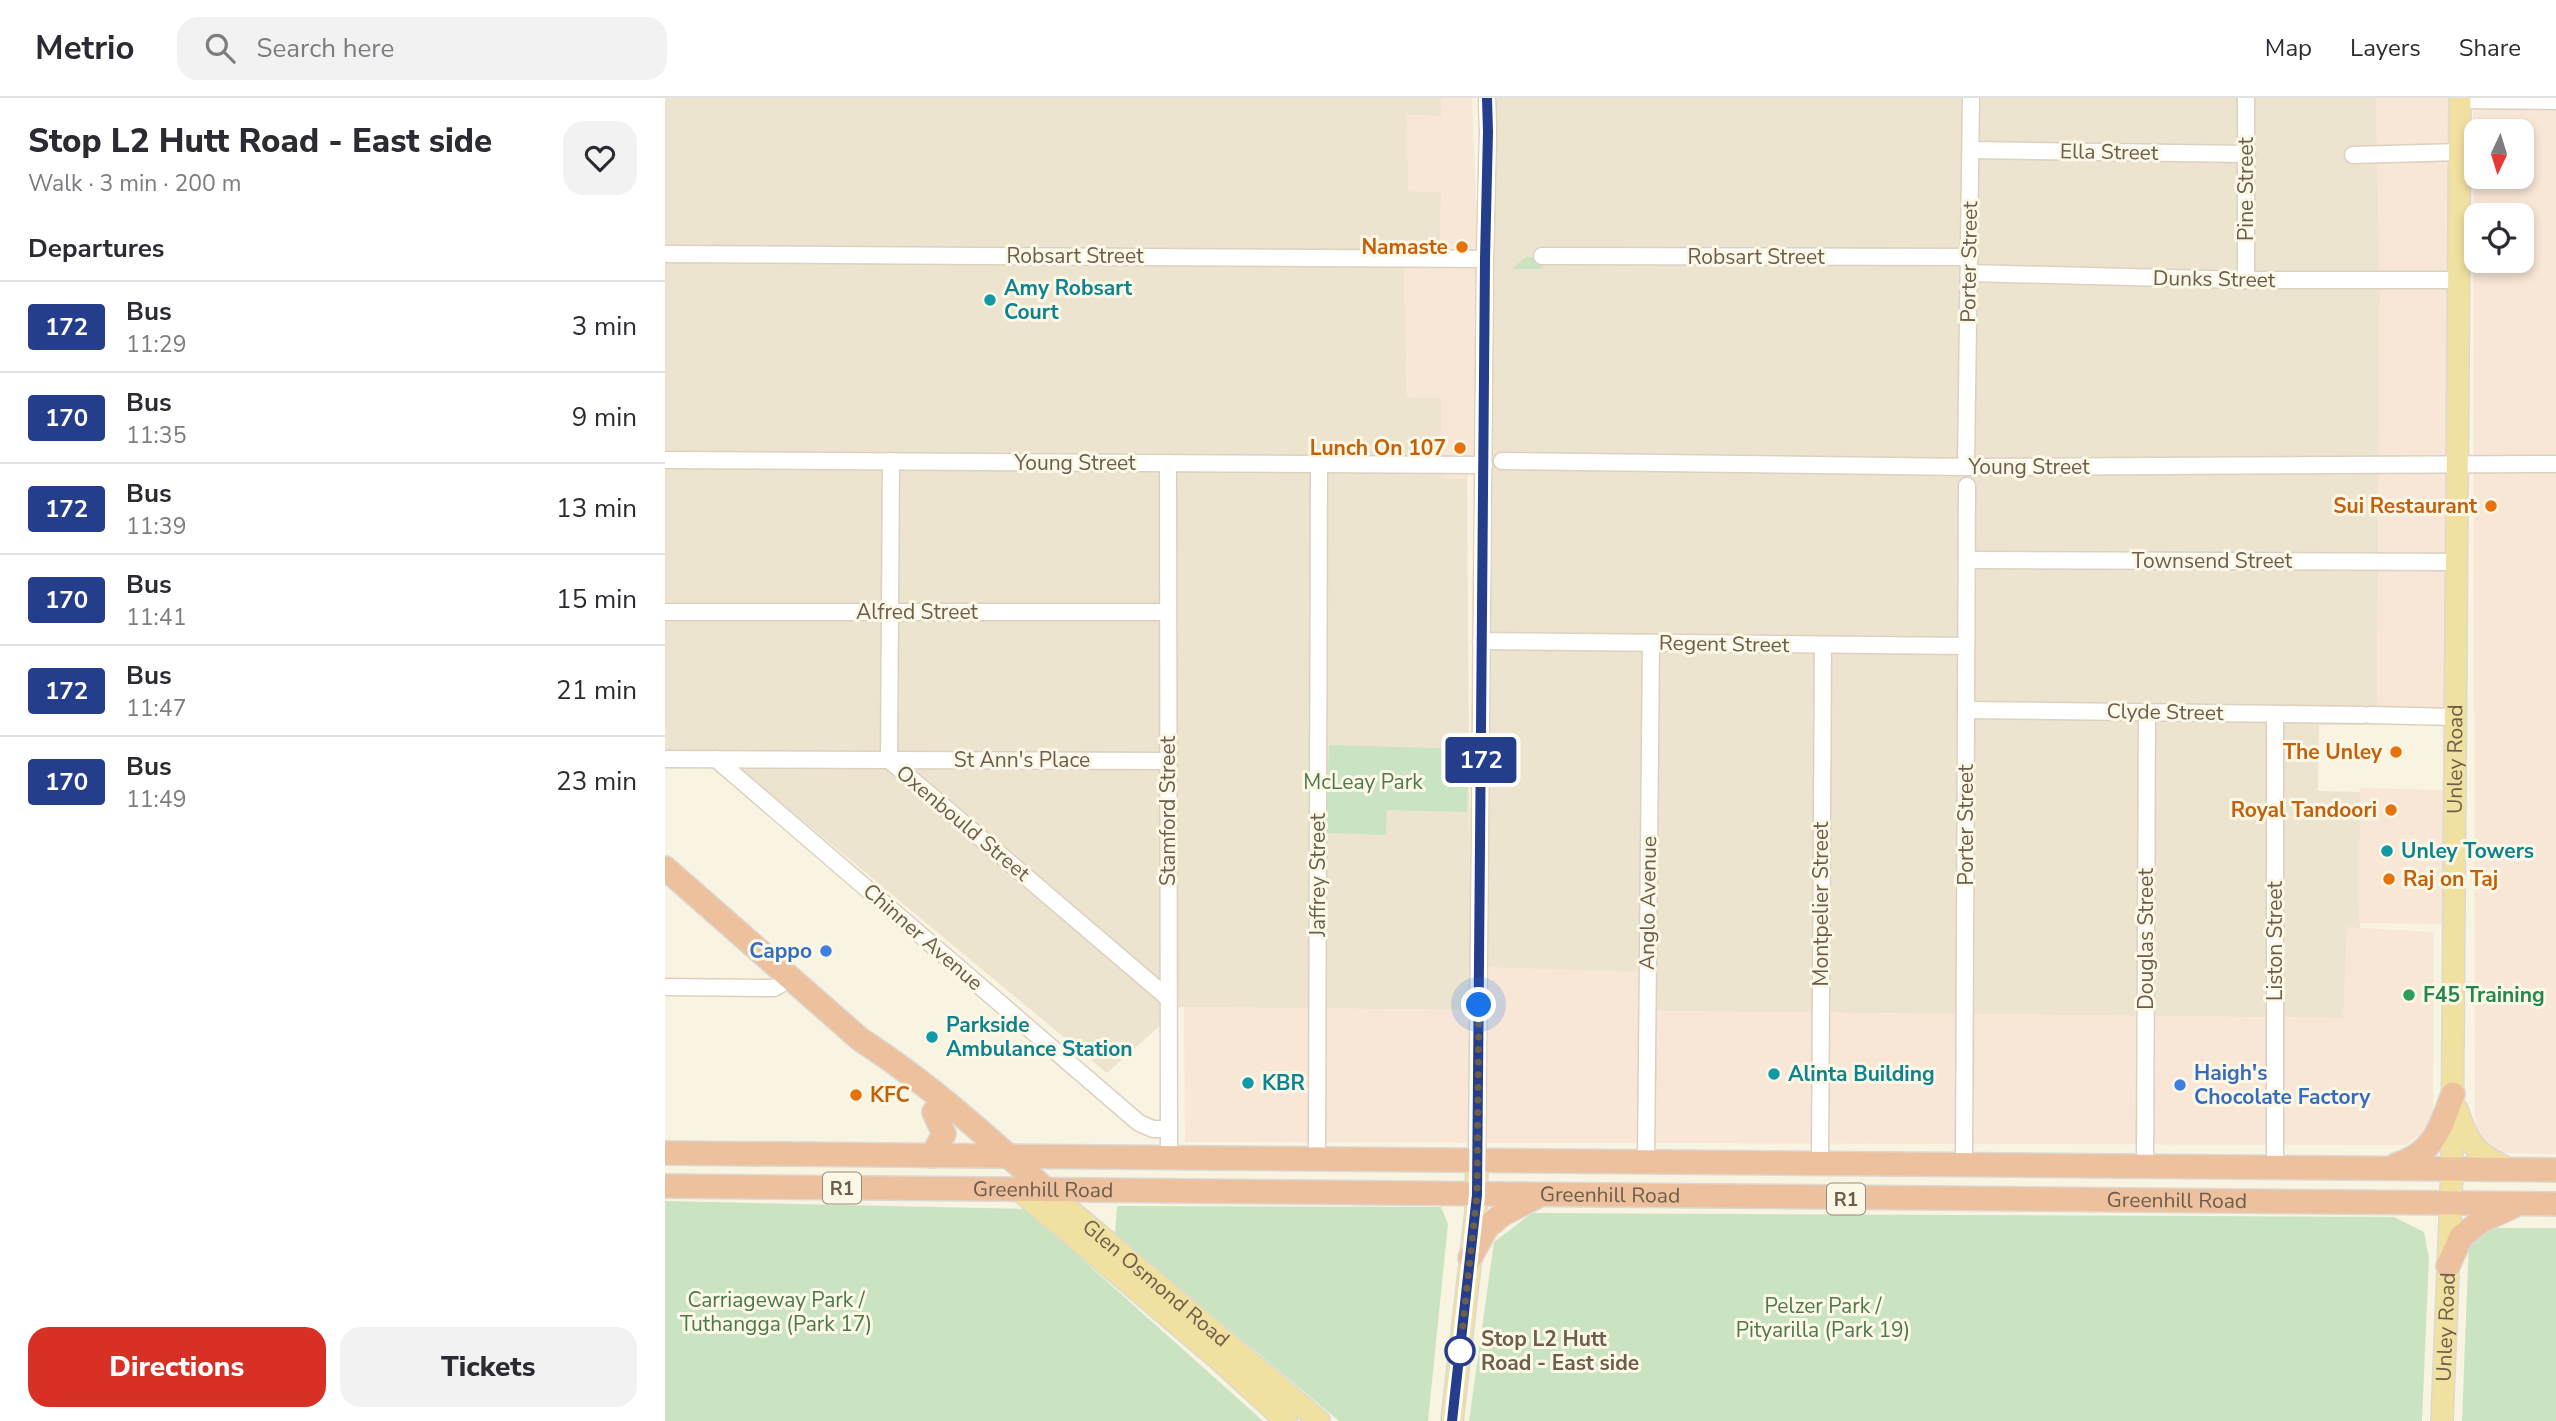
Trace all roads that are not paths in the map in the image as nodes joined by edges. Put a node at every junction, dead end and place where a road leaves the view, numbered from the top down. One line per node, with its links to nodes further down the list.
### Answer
1 (1487, 98): 12 (street)
2 (1971, 98): 6 (street, Porter Street)
3 (2246, 98): 8 (street, Pine Street)
4 (2461, 99): 5 (street); 7 (main road, Unley Road)
5 (2556, 101)
6 (1971, 150): 8 (street, Ella Street); 13 (street, Porter Street)
7 (2460, 152): 9 (street); 15 (main road, Unley Road)
8 (2247, 154): 14 (street, Pine Street)
9 (2353, 155)
10 (665, 254): 12 (street, Robsart Street)
11 (1542, 256): 13 (street, Robsart Street)
12 (1485, 259): 23 (street)
13 (1969, 265): 14 (street, Dunks Street); 24 (street, Porter Street)
14 (2246, 280): 15 (street, Dunks Street)
15 (2459, 280): 21 (main road, Unley Road)
16 (665, 460): 17 (street, Young Street)
17 (891, 461): 19 (street, Young Street); 29 (street, Oxenbould Street)
18 (1502, 461): 24 (street, Young Street)
19 (1168, 463): 20 (street, Young Street); 30 (street, Stamford Street)
20 (1319, 464): 23 (street, Young Street); 56 (street, Jaffrey Street)
21 (2458, 464): 22 (street, Young Street); 24 (street, Young Street); 27 (main road, Unley Road)
22 (2556, 464)
23 (1484, 465): 31 (street)
24 (1966, 467)
25 (1967, 486): 26 (street, Porter Street)
26 (1968, 560): 27 (street, Townsend Street); 34 (street, Porter Street)
27 (2456, 562): 38 (main road, Unley Road)
28 (665, 612): 29 (street, Alfred Street)
29 (890, 612): 30 (street, Alfred Street); 41 (street, Oxenbould Street)
30 (1168, 612): 42 (street, Stamford Street)
31 (1481, 642): 32 (street, Regent Street); 57 (street)
32 (1651, 643): 33 (street, Regent Street); 59 (street, Anglo Avenue)
33 (1823, 645): 34 (street, Regent Street); 60 (street, Montpelier Street)
34 (1966, 646): 35 (street, Porter Street)
35 (1966, 710): 36 (street, Clyde Street); 62 (street, Porter Street)
36 (2147, 712): 37 (street, Clyde Street); 65 (street, Douglas Street)
37 (2275, 714): 38 (street, Clyde Street); 66 (street, Liston Street)
38 (2456, 717): 48 (main road, Unley Road)
39 (665, 759): 40 (street, St Ann's Place)
40 (716, 759): 41 (street, St Ann's Place); 50 (street, Chinner Avenue)
41 (889, 760): 42 (street, St Ann's Place); 46 (street, Oxenbould Street)
42 (1168, 761): 46 (street, Stamford Street)
43 (665, 868): 44 (highway, Glen Osmond Road)
44 (790, 979): 45 (street); 47 (highway, Glen Osmond Road)
45 (665, 987)
46 (1168, 998): 50 (street, Stamford Street)
47 (861, 1040): 49 (highway, Glen Osmond Road); 54 (highway, Glen Osmond Road)
48 (2453, 1094): 68 (highway); 69 (main road, Unley Road); 70 (main road)
49 (934, 1112): 52 (highway); 53 (highway, Glen Osmond Road)
50 (1168, 1129): 55 (street, Stamford Street)
51 (665, 1153): 52 (highway, Greenhill Road / R1)
52 (932, 1156): 53 (highway, Greenhill Road / R1)
53 (982, 1157): 54 (highway, Greenhill Road / R1); 73 (highway, Glen Osmond Road)
54 (1009, 1157): 55 (highway, Greenhill Road / R1); 74 (highway, Glen Osmond Road)
55 (1169, 1158): 56 (highway, Greenhill Road / R1)
56 (1317, 1160): 57 (highway, Greenhill Road / R1); 75 (highway)
57 (1477, 1160): 58 (highway, Greenhill Road / R1); 76 (main road)
58 (1575, 1161): 59 (highway, Greenhill Road / R1); 78 (highway)
59 (1646, 1162): 60 (highway, Greenhill Road / R1)
60 (1819, 1164): 61 (highway, Greenhill Road / R1)
61 (1859, 1164): 62 (highway, Greenhill Road / R1); 79 (highway)
62 (1964, 1165): 63 (highway, Greenhill Road / R1)
63 (2040, 1166): 64 (highway, Greenhill Road / R1); 80 (highway)
64 (2095, 1167): 65 (highway, Greenhill Road / R1); 81 (highway)
65 (2145, 1167): 66 (highway, Greenhill Road / R1)
66 (2275, 1168): 67 (highway, Greenhill Road / R1)
67 (2330, 1169): 68 (highway, Greenhill Road / R1); 82 (highway)
68 (2383, 1169): 69 (highway, Greenhill Road / R1)
69 (2452, 1169): 70 (highway, Greenhill Road / R1); 83 (main road, Unley Road)
70 (2512, 1170): 71 (highway, Greenhill Road / R1)
71 (2556, 1170)
72 (665, 1186): 73 (highway, Greenhill Road / R1)
73 (1019, 1190): 74 (highway, Greenhill Road / R1); 88 (main road, Glen Osmond Road)
74 (1046, 1191): 75 (highway, Greenhill Road / R1); 89 (main road, Glen Osmond Road)
75 (1317, 1194): 76 (highway, Greenhill Road / R1)
76 (1477, 1195): 77 (highway, Greenhill Road / R1); 86 (main road)
77 (1538, 1195): 78 (highway, Greenhill Road / R1); 86 (highway)
78 (1581, 1196): 79 (highway, Greenhill Road / R1)
79 (1860, 1199): 80 (highway, Greenhill Road / R1)
80 (2055, 1200): 81 (highway, Greenhill Road / R1)
81 (2111, 1200): 82 (highway, Greenhill Road / R1)
82 (2349, 1202): 83 (highway, Greenhill Road / R1)
83 (2451, 1203): 84 (highway, Greenhill Road / R1); 87 (main road, Unley Road)
84 (2518, 1204): 85 (highway, Greenhill Road / R1); 87 (highway)
85 (2556, 1204)
86 (1470, 1258): 90 (main road)
87 (2448, 1266): 91 (main road, Unley Road)
88 (1286, 1421)
89 (1319, 1421)
90 (1452, 1421)
91 (2442, 1421)

